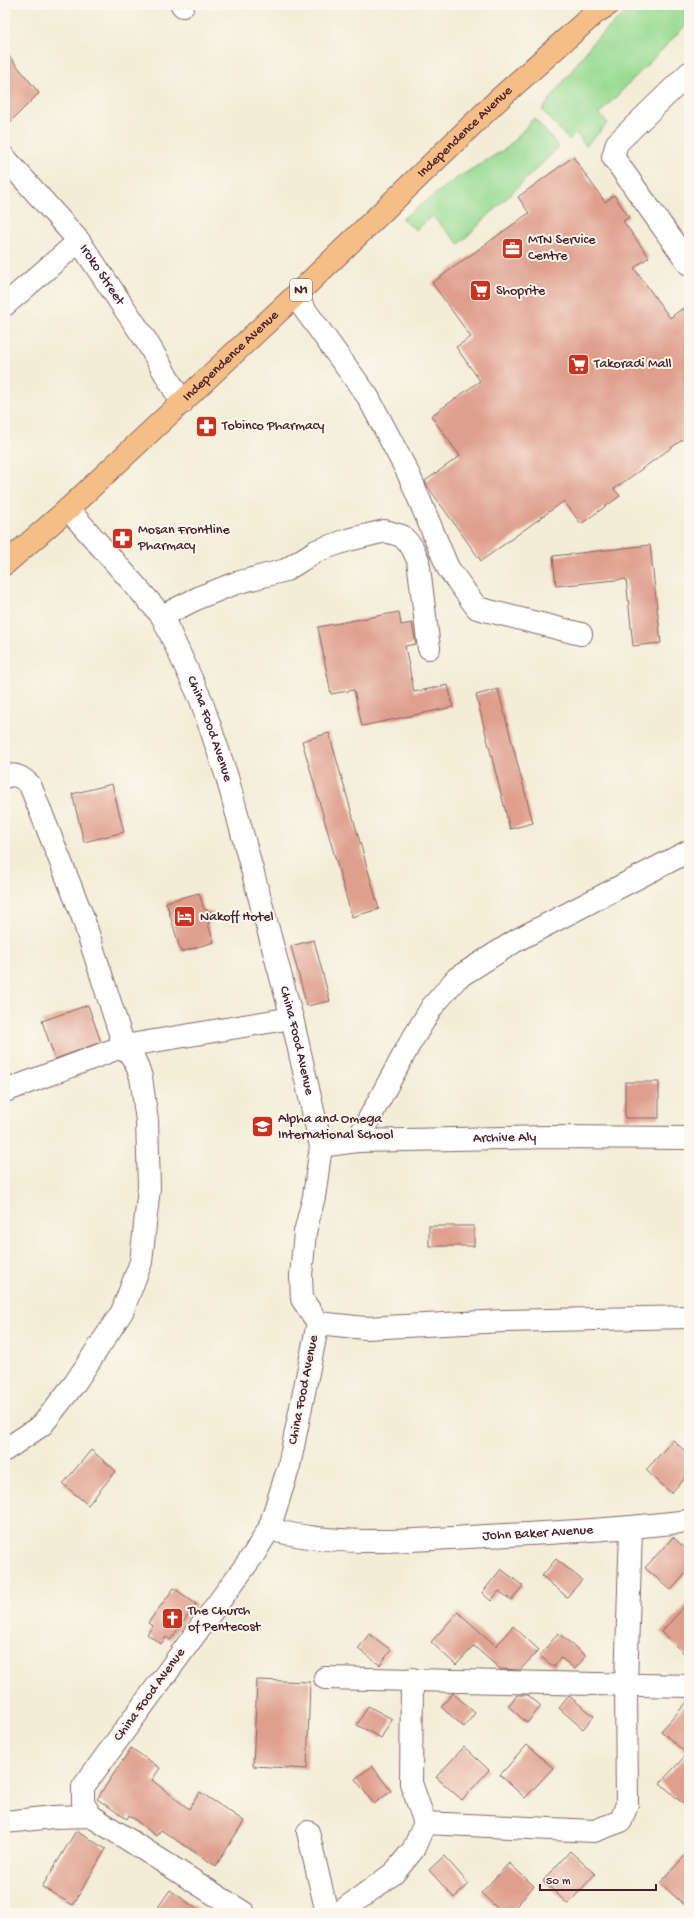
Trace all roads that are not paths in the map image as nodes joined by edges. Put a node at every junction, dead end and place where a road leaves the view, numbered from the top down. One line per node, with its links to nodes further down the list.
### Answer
1 (601, 8): 6 (highway, Independence Avenue / N1)
2 (689, 73): 5 (street)
3 (5, 158): 4 (street, Iroko Street)
4 (78, 241): 7 (street); 8 (street, Iroko Street)
5 (689, 264)
6 (295, 296): 8 (highway, Independence Avenue / N1); 12 (street)
7 (5, 305)
8 (182, 403): 9 (highway, Independence Avenue / N1)
9 (68, 509): 10 (highway, Independence Avenue / N1); 11 (street, China Food Avenue)
10 (5, 564)
11 (162, 616): 13 (street); 16 (street, China Food Avenue)
12 (580, 634)
13 (429, 648)
14 (5, 777): 17 (street)
15 (689, 851): 20 (street)
16 (292, 1018): 17 (street); 21 (street, China Food Avenue)
17 (124, 1046): 18 (street); 24 (street)
18 (5, 1091)
19 (689, 1138): 20 (street, Archive Aly)
20 (357, 1141): 21 (street, Archive Aly)
21 (321, 1146): 23 (street, China Food Avenue)
22 (689, 1317): 23 (street)
23 (318, 1323): 27 (street, China Food Avenue)
24 (5, 1450)
25 (689, 1521): 26 (street, John Baker Avenue)
26 (630, 1528): 27 (street, John Baker Avenue); 30 (street)
27 (269, 1529): 32 (street, China Food Avenue)
28 (325, 1678): 29 (street)
29 (412, 1679): 30 (street); 34 (street)
30 (626, 1684): 31 (street); 34 (street)
31 (689, 1686)
32 (91, 1816): 33 (street); 36 (street)
33 (5, 1822)
34 (425, 1823): 38 (street)
35 (308, 1832): 37 (street)
36 (244, 1913)
37 (327, 1913)
38 (339, 1913)

